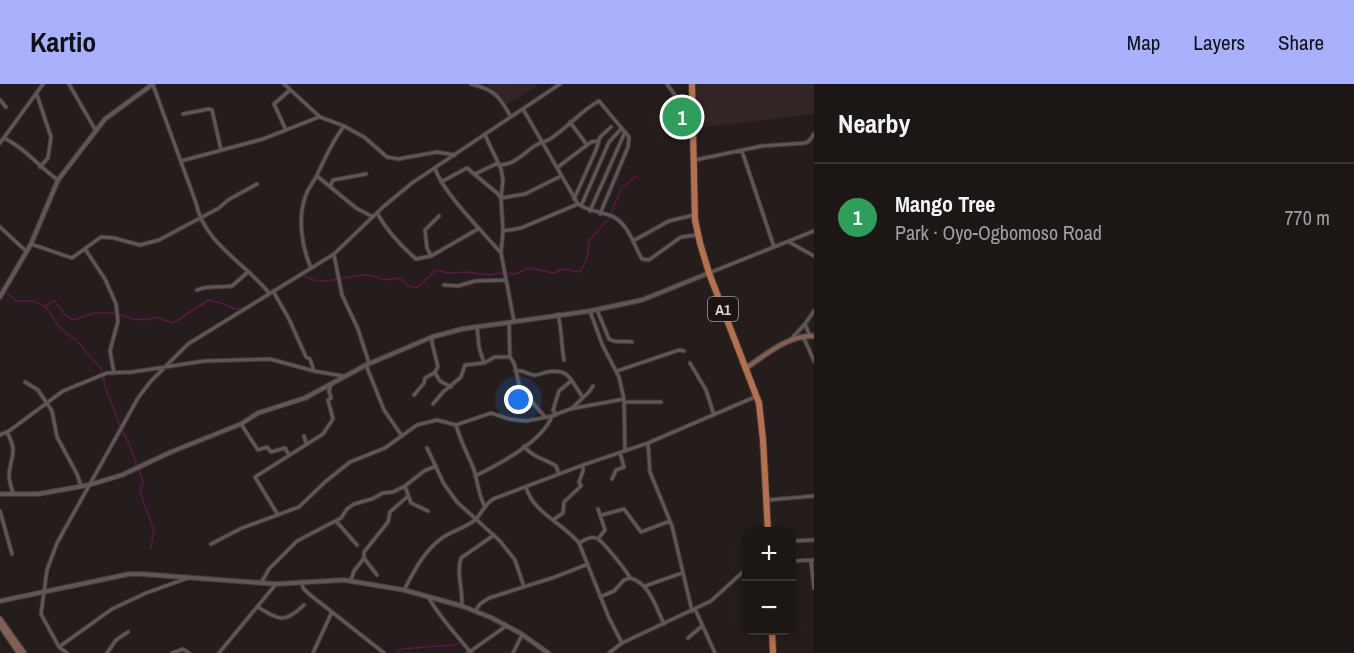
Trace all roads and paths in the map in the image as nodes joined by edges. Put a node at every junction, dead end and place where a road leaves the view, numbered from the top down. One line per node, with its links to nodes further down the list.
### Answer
1 (43, 84): 10 (street)
2 (69, 84): 23 (street)
3 (153, 84): 23 (street); 34 (street)
4 (284, 84): 9 (street)
5 (471, 84): 17 (street)
6 (560, 84): 14 (street)
7 (667, 84): 12 (street)
8 (692, 84): 12 (highway, A1)
9 (290, 90): 16 (street); 21 (street)
10 (37, 95): 26 (street); 36 (street)
11 (0, 100): 13 (street)
12 (692, 100): 33 (highway, A1)
13 (6, 107)
14 (523, 109): 17 (street); 27 (street)
15 (183, 114): 30 (street)
16 (320, 117): 19 (street); 21 (street)
17 (511, 117): 25 (street)
18 (570, 122): 22 (street); 27 (street); 29 (street)
19 (344, 126): 32 (street); 41 (street)
20 (611, 127): 28 (street)
21 (286, 130): 30 (street)
22 (624, 130): 49 (street); 50 (street); 52 (street)
23 (96, 131): 43 (street)
24 (814, 134): 31 (street)
25 (485, 135): 32 (street); 35 (street)
26 (1, 140): 36 (street)
27 (543, 141): 35 (street); 37 (street)
28 (597, 141): 29 (street); 48 (street)
29 (587, 145): 37 (street)
30 (221, 150): 34 (street)
31 (742, 151): 33 (street); 65 (street)
32 (455, 155): 38 (street)
33 (693, 160): 53 (highway, A1)
34 (181, 161): 56 (street)
35 (501, 165): 40 (street); 47 (street)
36 (40, 167): 43 (street)
37 (558, 167): 42 (street)
38 (435, 168): 44 (street); 51 (street)
39 (366, 174): 46 (street)
40 (475, 174): 44 (street); 47 (street)
41 (317, 176): 46 (street); 72 (street)
42 (561, 176): 47 (street); 48 (street)
43 (58, 180): 64 (street)
44 (441, 182): 58 (street)
45 (257, 184): 56 (street)
46 (330, 187): 55 (street)
47 (501, 198): 59 (street)
48 (574, 199): 49 (street)
49 (579, 205): 50 (street); 59 (street)
50 (591, 211): 52 (street)
51 (377, 213): 55 (street); 70 (street)
52 (600, 214): 62 (street)
53 (695, 215): 61 (highway, A1); 62 (street)
54 (439, 216): 70 (street)
55 (373, 217): 69 (street)
56 (199, 218): 66 (street); 73 (street)
57 (0, 227): 67 (street)
58 (478, 229): 68 (street); 70 (street)
59 (503, 231): 68 (street)
60 (814, 231): 63 (street)
61 (698, 234): 62 (street); 74 (highway, A1)
62 (633, 241)
63 (789, 242): 65 (street); 71 (street)
64 (31, 244): 66 (street); 67 (street)
65 (774, 248): 74 (street)
66 (85, 249): 105 (street)
67 (27, 252): 79 (street)
68 (501, 253): 75 (street)
69 (334, 254): 72 (street); 98 (street)
70 (431, 256)
71 (814, 256)
72 (311, 269): 78 (street)
73 (248, 272): 77 (street); 78 (street)
74 (709, 273): 80 (street); 100 (highway, A1)
75 (506, 280): 76 (street); 84 (street)
76 (444, 285)
77 (197, 290)
78 (271, 292): 99 (street); 101 (street)
79 (0, 296)
80 (597, 310): 82 (street); 91 (street)
81 (814, 310): 85 (street)
82 (590, 311): 83 (street); 103 (street)
83 (558, 314): 84 (street); 94 (street)
84 (512, 322): 86 (street); 93 (street)
85 (806, 324): 88 (street); 90 (street)
86 (477, 327): 89 (street); 96 (street)
87 (803, 336): 88 (main road); 90 (main road); 95 (street)
88 (812, 336)
89 (432, 337): 98 (street); 104 (street)
90 (790, 340): 100 (main road)
91 (632, 342)
92 (684, 351): 103 (street)
93 (510, 357): 96 (street); 102 (street)
94 (564, 360)
95 (814, 361)
96 (484, 363): 111 (street)
97 (690, 363): 121 (street)
98 (368, 364): 106 (street); 128 (street)
99 (164, 367): 101 (street); 105 (street); 141 (street)
100 (746, 368): 114 (highway, A1)
101 (314, 371): 106 (street)
102 (515, 371): 107 (street); 122 (street)
103 (617, 371): 115 (street)
104 (434, 372): 111 (street); 112 (street)
105 (114, 373): 116 (street)
106 (343, 376): 109 (street)
107 (571, 381): 113 (street); 120 (street)
108 (26, 382): 116 (street)
109 (332, 383): 123 (street); 130 (street)
110 (593, 386): 113 (street)
111 (451, 387): 118 (street)
112 (414, 394)
113 (582, 396): 119 (street)
114 (757, 396): 121 (street); 149 (highway, A1)
115 (624, 401): 117 (street); 119 (street); 133 (street)
116 (46, 402): 125 (street); 142 (street)
117 (661, 402)
118 (433, 404)
119 (570, 410): 120 (street)
120 (554, 415): 122 (street); 131 (street)
121 (714, 415): 129 (street)
122 (545, 417): 124 (street)
123 (241, 424): 135 (street); 141 (street)
124 (456, 425): 128 (street); 139 (street)
125 (7, 432): 126 (street); 145 (street)
126 (0, 435)
127 (304, 436): 130 (street)
128 (402, 436): 154 (street)
129 (648, 443): 133 (street); 159 (street)
130 (306, 444): 135 (street)
131 (524, 446): 138 (street); 139 (street)
132 (427, 448): 137 (street)
133 (625, 451): 134 (street)
134 (620, 453): 136 (street); 140 (street)
135 (289, 455): 154 (street)
136 (583, 465): 138 (street); 157 (street)
137 (436, 466): 143 (street); 156 (street)
138 (560, 474): 144 (street)
139 (475, 476): 150 (street)
140 (612, 479)
141 (89, 485): 142 (street); 186 (street)
142 (81, 486): 145 (street)
143 (405, 486): 147 (street); 158 (street)
144 (526, 487): 150 (street); 157 (street)
145 (13, 493): 146 (street)
146 (0, 494)
147 (408, 496): 153 (street); 169 (street)
148 (814, 496): 149 (street)
149 (766, 501): 160 (highway, A1)
150 (484, 505): 156 (street)
151 (598, 509): 155 (street)
152 (0, 511): 168 (street)
153 (428, 511)
154 (278, 514): 166 (street)
155 (602, 515): 159 (street); 162 (street)
156 (476, 519): 161 (street); 185 (street)
157 (553, 520): 165 (street)
158 (336, 521): 167 (street); 179 (street)
159 (670, 521): 173 (street)
160 (768, 527)
161 (494, 535): 183 (street); 191 (street)
162 (598, 539): 165 (street); 177 (street)
163 (814, 540): 164 (street)
164 (796, 541)
165 (579, 543): 172 (street)
166 (211, 544)
167 (357, 545)
168 (12, 554)
169 (364, 558): 175 (street); 178 (street)
170 (813, 560): 171 (street); 184 (street)
171 (796, 561)
172 (588, 564): 183 (street); 188 (street)
173 (683, 572): 182 (street); 193 (street)
174 (742, 574): 193 (street)
175 (377, 575)
176 (188, 578): 179 (street); 186 (street); 206 (street)
177 (630, 578): 182 (street); 188 (street)
178 (351, 580): 180 (street); 185 (street)
179 (261, 583): 181 (street)
180 (302, 583): 181 (street); 195 (street)
181 (276, 584): 192 (street)
182 (645, 586): 197 (street)
183 (524, 587): 194 (street)
184 (814, 588)
185 (404, 590): 187 (street)
186 (43, 592): 189 (street); 206 (street)
187 (428, 597): 191 (street); 215 (street)
188 (600, 597): 205 (street)
189 (0, 602)
190 (304, 605): 192 (street)
191 (462, 606): 194 (street)
192 (258, 608): 213 (street)
193 (694, 610): 197 (street); 200 (street)
194 (475, 611): 199 (street)
195 (332, 613): 207 (street); 214 (street)
196 (0, 619): 208 (main road)
197 (664, 624): 205 (street)
198 (0, 625): 208 (main road)
199 (506, 626): 202 (street); 215 (street)
200 (702, 626): 204 (street); 219 (street)
201 (128, 632): 210 (street)
202 (522, 635): 216 (street); 217 (street)
203 (772, 635): 220 (highway)
204 (688, 638)
205 (622, 643): 218 (street)
206 (59, 647): 209 (street)
207 (314, 652)
208 (22, 653)
209 (68, 653)
210 (107, 653)
211 (172, 653): 212 (street)
212 (189, 653)
213 (219, 653)
214 (384, 653)
215 (470, 653)
216 (513, 653)
217 (548, 653)
218 (609, 653)
219 (715, 653)
220 (773, 653)

